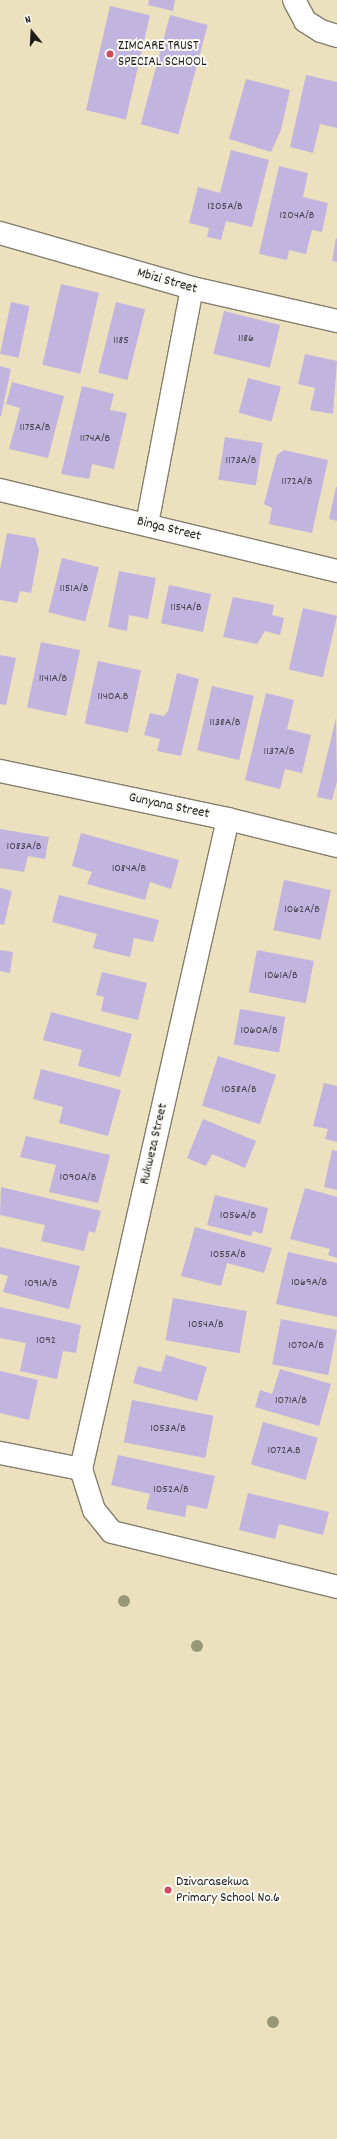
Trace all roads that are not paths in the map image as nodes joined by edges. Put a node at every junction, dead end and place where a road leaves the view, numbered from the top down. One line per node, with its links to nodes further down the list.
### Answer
1 (294, 0): 2 (street)
2 (337, 36)
3 (0, 233): 4 (street, Mbizi Street)
4 (192, 288): 5 (street, Mbizi Street); 7 (street)
5 (337, 321)
6 (0, 490): 7 (street, Binga Street)
7 (147, 524): 8 (street, Binga Street)
8 (337, 571)
9 (0, 771): 10 (street, Gunyana Street)
10 (228, 819): 11 (street, Gunyana Street); 13 (street, Rukweza Street)
11 (337, 846)
12 (0, 1453): 13 (street)
13 (81, 1469): 14 (street)
14 (337, 1587)

